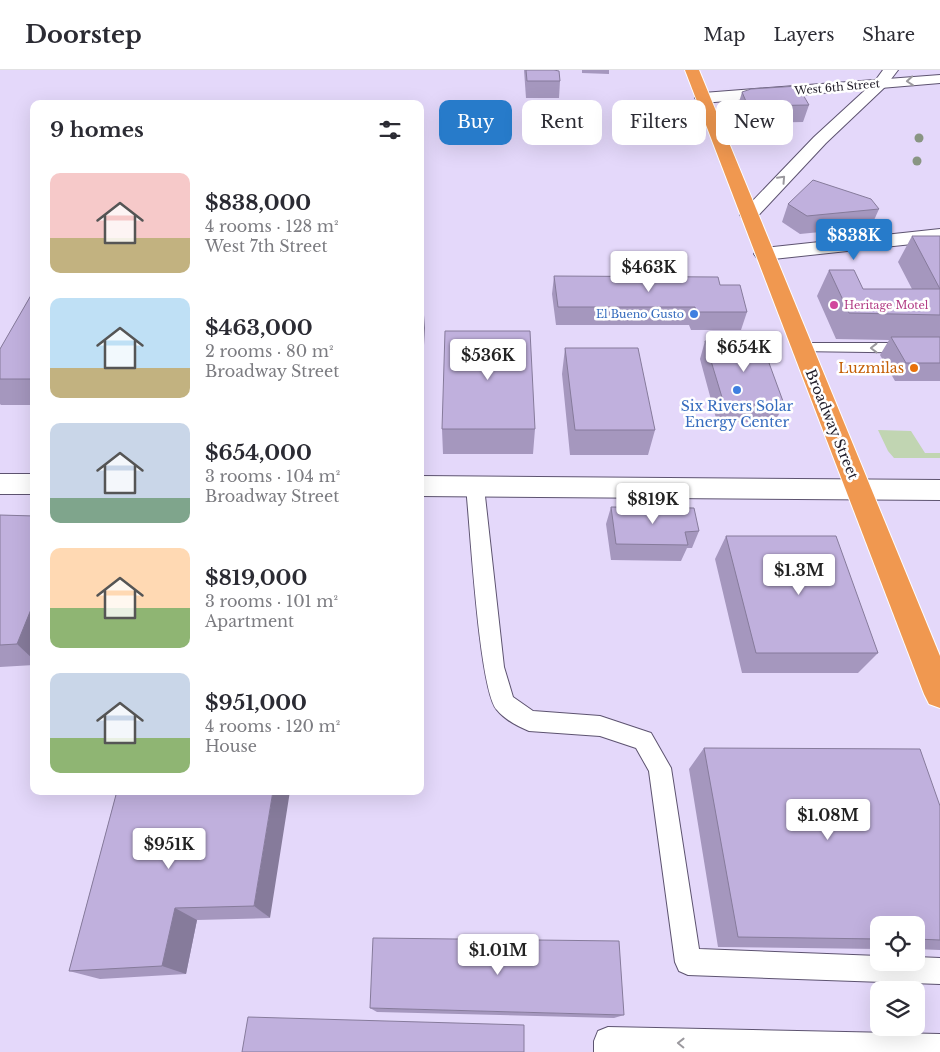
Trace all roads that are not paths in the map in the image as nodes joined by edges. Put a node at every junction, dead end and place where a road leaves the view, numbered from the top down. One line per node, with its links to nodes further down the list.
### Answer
1 (692, 70): 4 (highway, Broadway Street)
2 (885, 77): 3 (street, West 6th Street, one-way to 2); 4 (street, West 6th Street); 5 (street, one-way to 2)
3 (940, 79)
4 (703, 98): 5 (highway, Broadway Street)
5 (748, 215): 7 (highway, Broadway Street)
6 (940, 235): 7 (street)
7 (764, 254): 8 (highway, Broadway Street)
8 (801, 348): 9 (lane, one-way to 8); 14 (highway, Broadway Street)
9 (940, 348)
10 (0, 484): 11 (street)
11 (30, 484)
12 (424, 486): 13 (street)
13 (475, 487): 14 (street); 17 (lane)
14 (858, 488): 15 (street); 16 (highway, Broadway Street)
15 (940, 490)
16 (940, 694)
17 (940, 971)
18 (608, 1047): 19 (lane, one-way to 18)
19 (940, 1048)

